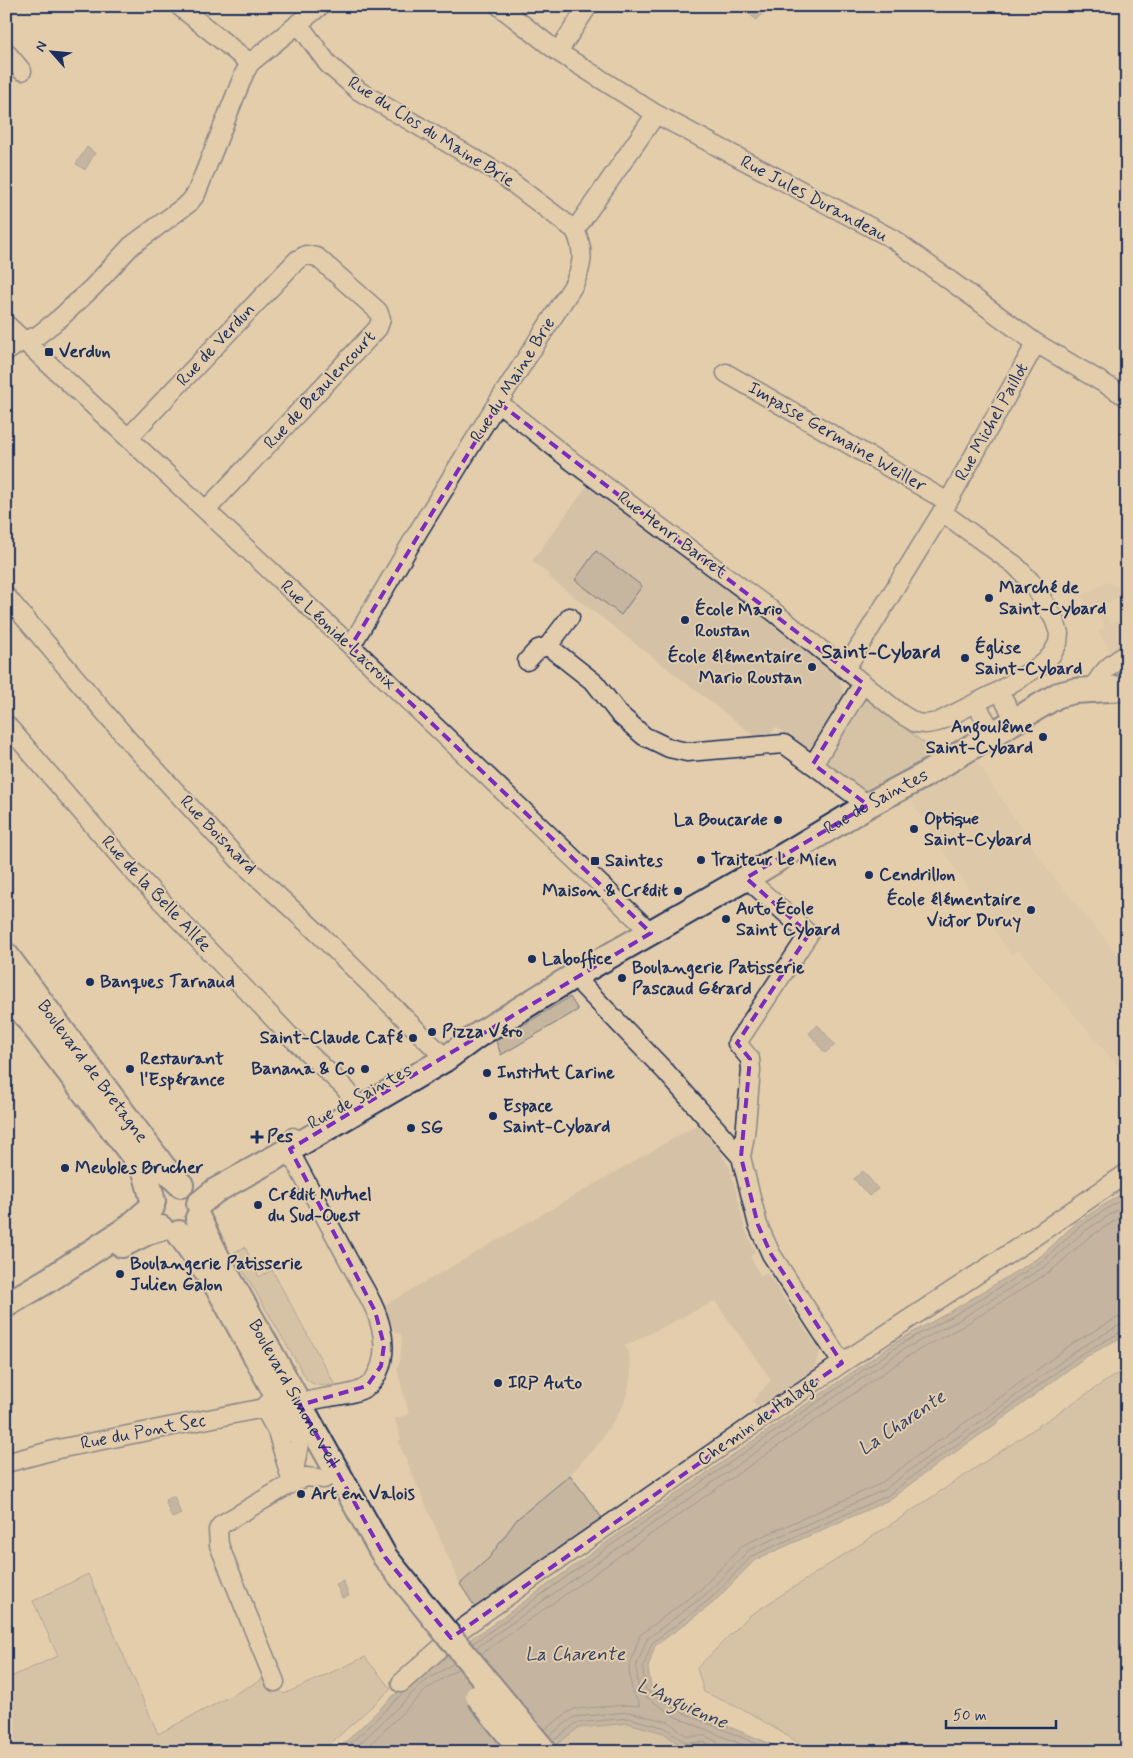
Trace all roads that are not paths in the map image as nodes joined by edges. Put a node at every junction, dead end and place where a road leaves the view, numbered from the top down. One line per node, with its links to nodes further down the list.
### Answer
1 (320, 6): 5 (street)
2 (498, 6): 7 (street, Rue Jules Durandeau)
3 (588, 6): 7 (street)
4 (191, 10): 8 (street)
5 (298, 23): 8 (street); 11 (street, Rue du Clos du Maine Brie)
6 (6, 52): 9 (street)
7 (558, 52): 10 (street, Rue Jules Durandeau)
8 (250, 63): 14 (street)
9 (22, 71)
10 (656, 114): 11 (street); 15 (street, Rue Jules Durandeau)
11 (576, 230): 19 (street, Rue du Maine Brie)
12 (306, 255): 20 (street, Rue de Verdun); 22 (street, Rue de Beaulencourt)
13 (6, 324): 14 (street, Rue Léonide Lacroix)
14 (22, 341): 16 (street); 20 (street, Rue Léonide Lacroix)
15 (1036, 343): 18 (street, Rue Jules Durandeau); 21 (street, Rue Michel Paillot)
16 (6, 352)
17 (726, 373): 21 (street, Impasse Germaine Weiller)
18 (1127, 397)
19 (499, 403): 25 (street, Rue du Maine Brie); 29 (street, Rue Henri Barret)
20 (128, 438): 22 (street, Rue Léonide Lacroix)
21 (945, 507): 29 (street, Rue Michel Paillot); 33 (street, Impasse Germaine Weiller)
22 (206, 510): 25 (street, Rue Léonide Lacroix)
23 (6, 596): 45 (street, Rue Boisnard)
24 (570, 616): 26 (street)
25 (351, 646): 41 (street, Rue Léonide Lacroix)
26 (548, 646): 28 (street); 38 (street)
27 (1127, 654): 32 (street)
28 (527, 661)
29 (846, 668): 30 (street, Rue Henri Barret)
30 (863, 683): 34 (street, Rue Henri Barret); 38 (street)
31 (1127, 688): 32 (main road, Rue de Saintes)
32 (1093, 690): 35 (main road, Rue de Saintes)
33 (999, 691): 34 (street); 35 (street)
34 (976, 704): 37 (street)
35 (1015, 720): 37 (main road, Rue de Saintes)
36 (6, 724): 46 (street, Rue de la Belle Allée)
37 (993, 733): 39 (main road, Rue de Saintes)
38 (813, 764): 39 (street)
39 (868, 805): 40 (main road, Rue de Saintes)
40 (748, 876): 41 (main road, Rue de Saintes); 48 (street)
41 (648, 934): 43 (main road, Rue de Saintes)
42 (6, 956): 50 (main road, Boulevard de Bretagne)
43 (577, 974): 45 (main road, Rue de Saintes); 48 (street)
44 (6, 990): 51 (main road, Boulevard de Bretagne)
45 (442, 1056): 46 (main road, Rue de Saintes); 47 (main road, Rue de Saintes)
46 (354, 1100): 47 (main road, Rue de Saintes)
47 (292, 1142): 50 (main road, Rue de Saintes); 57 (street)
48 (740, 1157): 55 (street)
49 (1127, 1173): 55 (street, Chemin de Halage)
50 (192, 1199): 51 (main road); 52 (main road); 57 (main road, Boulevard Simone Veil)
51 (152, 1204): 52 (main road); 53 (main road)
52 (170, 1230): 53 (main road); 56 (main road, Boulevard Simone Veil)
53 (50, 1279): 54 (main road)
54 (6, 1305)
55 (842, 1363): 64 (street, Chemin de Halage)
56 (270, 1401): 58 (main road, Boulevard Simone Veil); 59 (street, Rue du Pont Sec); 61 (street)
57 (300, 1406): 62 (main road, Boulevard Simone Veil)
58 (300, 1438): 60 (main road, Boulevard Simone Veil); 61 (street)
59 (6, 1463)
60 (324, 1479): 61 (street); 62 (main road, Boulevard Simone Veil)
61 (292, 1483): 63 (street)
62 (429, 1624): 65 (main road, Boulevard Simone Veil, bridge); 66 (main road, Boulevard Simone Veil, bridge)
63 (275, 1682)
64 (401, 1683)
65 (523, 1752)
66 (546, 1752)

